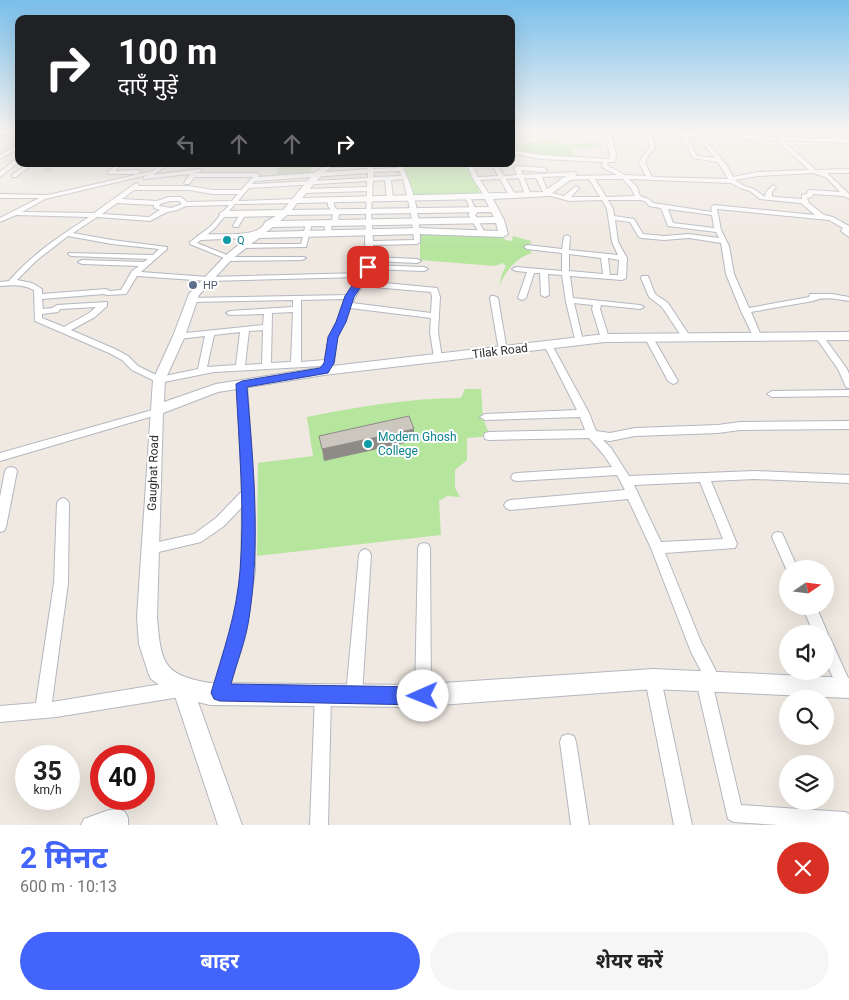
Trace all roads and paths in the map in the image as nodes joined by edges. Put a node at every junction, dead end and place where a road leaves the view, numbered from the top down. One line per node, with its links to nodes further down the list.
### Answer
1 (23, 170): 23 (street)
2 (113, 170): 20 (street)
3 (158, 170): 20 (street)
4 (342, 170): 36 (street)
5 (361, 170): 36 (street)
6 (370, 170): 32 (street)
7 (403, 170): 25 (street)
8 (472, 170): 33 (street)
9 (497, 170): 26 (street)
10 (518, 170): 24 (street)
11 (540, 170): 21 (street)
12 (584, 170): 21 (street)
13 (614, 170): 27 (street)
14 (645, 170): 30 (street)
15 (726, 170): 35 (street)
16 (229, 171): 28 (street); 31 (street); 37 (street)
17 (814, 171): 18 (street); 35 (street)
18 (822, 171): 19 (street); 50 (street)
19 (849, 171)
20 (154, 172): 28 (street); 48 (street)
21 (576, 172): 22 (street); 34 (street); 44 (street)
22 (538, 175): 24 (street); 44 (street)
23 (14, 176)
24 (520, 176): 26 (street); 46 (street)
25 (406, 177): 29 (street); 53 (street)
26 (501, 177): 33 (street); 45 (street)
27 (624, 177): 30 (street); 34 (street); 56 (street)
28 (145, 178): 40 (street)
29 (388, 178): 32 (street); 59 (street)
30 (650, 178): 35 (street)
31 (254, 179): 36 (street); 38 (street)
32 (370, 179): 36 (street); 42 (street)
33 (476, 179): 51 (street)
34 (592, 179): 55 (street)
35 (732, 180): 52 (street)
36 (311, 183): 38 (street); 42 (street); 61 (street); 63 (street); 71 (street); 75 (street); 86 (street, Gaughat Road)
37 (187, 186): 40 (street); 43 (street); 57 (street)
38 (249, 186): 43 (street)
39 (773, 187): 52 (street)
40 (132, 188): 60 (street)
41 (576, 188): 54 (street)
42 (369, 189): 58 (street)
43 (242, 192): 63 (street)
44 (546, 193): 46 (street); 54 (street)
45 (512, 195): 46 (street); 51 (street)
46 (528, 195)
47 (0, 196): 48 (street)
48 (51, 196): 73 (street)
49 (466, 196): 51 (street); 53 (street); 67 (street)
50 (847, 196): 64 (street)
51 (488, 197): 68 (street)
52 (769, 197): 64 (street)
53 (411, 198): 59 (street); 70 (street)
54 (564, 198): 55 (street)
55 (602, 198): 56 (street); 79 (street)
56 (640, 198): 66 (street)
57 (178, 199): 62 (street); 65 (street)
58 (369, 199): 59 (street); 61 (street); 72 (street)
59 (390, 199)
60 (116, 201): 62 (street); 77 (street)
61 (331, 201): 71 (street)
62 (157, 203): 69 (street)
63 (233, 203): 65 (street); 74 (street)
64 (806, 203): 78 (street)
65 (185, 204): 69 (street)
66 (664, 207): 76 (street); 87 (street)
67 (470, 209): 68 (street); 70 (street); 83 (street)
68 (494, 209): 81 (street)
69 (165, 210): 77 (street)
70 (413, 210): 72 (street); 82 (street)
71 (334, 212): 72 (street); 84 (street)
72 (368, 212): 89 (street)
73 (15, 214): 77 (street); 80 (street)
74 (223, 214): 75 (street); 88 (street)
75 (242, 214): 90 (street)
76 (716, 214): 78 (street); 91 (street)
77 (96, 215): 95 (street)
78 (823, 217): 93 (street)
79 (612, 218): 100 (street); 111 (street)
80 (0, 220)
81 (500, 220): 83 (street); 94 (street)
82 (415, 221): 83 (street); 89 (street); 92 (street)
83 (475, 221): 94 (street)
84 (335, 222): 85 (street); 89 (street); 97 (street)
85 (309, 223): 86 (street); 96 (street)
86 (272, 224): 90 (street, Gaughat Road)
87 (676, 226): 91 (street); 100 (street)
88 (213, 227): 90 (street); 99 (street)
89 (369, 227): 92 (street); 97 (street); 102 (street)
90 (248, 228): 96 (street); 99 (street); 103 (street, Gaughat Road)
91 (718, 230): 101 (street)
92 (418, 231): 94 (street); 102 (street)
93 (848, 231)
94 (482, 233)
95 (68, 234): 108 (street); 126 (street)
96 (306, 234): 97 (street); 103 (street)
97 (329, 234)
98 (567, 236): 105 (street)
99 (200, 237): 109 (street)
100 (680, 237): 101 (street)
101 (724, 241): 143 (street)
102 (368, 243): 114 (street)
103 (242, 246): 109 (street, Gaughat Road)
104 (527, 247): 105 (street)
105 (564, 251): 107 (street); 121 (street)
106 (72, 254): 108 (street)
107 (604, 255): 111 (street); 123 (street)
108 (154, 257): 115 (street)
109 (228, 258): 110 (street); 125 (street, Gaughat Road)
110 (302, 258)
111 (623, 258): 123 (street)
112 (417, 260): 114 (street)
113 (82, 262): 115 (street)
114 (369, 263): 116 (street); 122 (street)
115 (146, 264): 120 (street)
116 (424, 269)
117 (516, 270): 118 (street)
118 (531, 271): 119 (street); 133 (street)
119 (544, 272): 121 (street); 129 (street)
120 (136, 274): 125 (street); 130 (street)
121 (567, 275): 123 (street); 135 (street)
122 (364, 276): 125 (street); 127 (street)
123 (608, 276)
124 (645, 278): 155 (street)
125 (208, 279): 134 (street, Gaughat Road)
126 (11, 282): 128 (street); 130 (street)
127 (359, 283): 137 (street); 145 (street)
128 (0, 284)
129 (545, 294)
130 (39, 297): 140 (street)
131 (297, 297): 134 (street); 137 (street); 141 (street)
132 (494, 298): 159 (street)
133 (522, 298)
134 (192, 300): 151 (street, Gaughat Road)
135 (571, 300): 138 (street); 157 (street)
136 (849, 300): 143 (street)
137 (349, 301): 145 (street); 164 (street)
138 (597, 303): 139 (street); 153 (street)
139 (640, 307)
140 (39, 308): 148 (street); 148 (street)
141 (297, 309): 142 (street); 161 (street)
142 (268, 311): 144 (street); 146 (street)
143 (745, 311): 156 (street)
144 (230, 313)
145 (434, 316): 160 (street)
146 (268, 327): 147 (street); 162 (street)
147 (245, 329): 149 (street); 163 (street)
148 (65, 330): 166 (street)
149 (210, 333): 151 (street); 165 (street)
150 (818, 335): 152 (street, Tilak Road); 156 (street, Tilak Road); 169 (street)
151 (179, 336): 166 (street, Gaughat Road)
152 (849, 336)
153 (605, 338): 154 (street, Tilak Road); 157 (street, Tilak Road)
154 (649, 338): 155 (street, Tilak Road); 167 (street)
155 (687, 338): 156 (street, Tilak Road)
156 (758, 338)
157 (579, 341): 158 (street, Tilak Road)
158 (548, 345): 159 (street, Tilak Road); 173 (street)
159 (502, 351): 160 (street, Tilak Road)
160 (438, 358): 164 (street, Tilak Road)
161 (296, 363): 162 (street); 164 (street)
162 (266, 365): 163 (street)
163 (240, 367): 165 (street)
164 (327, 367): 168 (street, Tilak Road)
165 (202, 370): 166 (street)
166 (159, 380): 172 (street, Gaughat Road)
167 (673, 381)
168 (242, 384): 172 (street, Tilak Road); 184 (street)
169 (849, 385)
170 (849, 393): 171 (street)
171 (772, 394)
172 (156, 411): 178 (street); 192 (street, Gaughat Road)
173 (584, 413): 174 (street); 176 (street)
174 (485, 417)
175 (849, 425): 176 (street)
176 (592, 434): 177 (street); 180 (street)
177 (489, 436)
178 (0, 456)
179 (11, 471): 188 (street)
180 (622, 476): 181 (street); 182 (street); 185 (street)
181 (516, 477)
182 (704, 477): 183 (street); 191 (street)
183 (849, 479)
184 (247, 494): 192 (street); 200 (street)
185 (632, 494): 187 (street); 191 (street)
186 (63, 503): 204 (street)
187 (510, 505)
188 (0, 527)
189 (778, 537): 194 (street)
190 (424, 548): 203 (street)
191 (657, 548): 197 (street)
192 (150, 549): 199 (street, Gaughat Road)
193 (365, 555): 202 (street)
194 (788, 560)
195 (834, 661): 198 (street)
196 (653, 679): 197 (street); 203 (street); 212 (street)
197 (704, 681): 198 (street); 213 (street)
198 (847, 688)
199 (183, 689): 200 (street); 204 (street); 209 (street)
200 (220, 693): 201 (street)
201 (323, 695): 202 (street); 210 (street)
202 (354, 695): 203 (street)
203 (423, 696)
204 (43, 709): 205 (street)
205 (0, 714)
206 (568, 742): 211 (street)
207 (90, 825): 208 (street)
208 (119, 825)
209 (230, 825)
210 (319, 825)
211 (580, 825)
212 (683, 825)
213 (847, 825)

